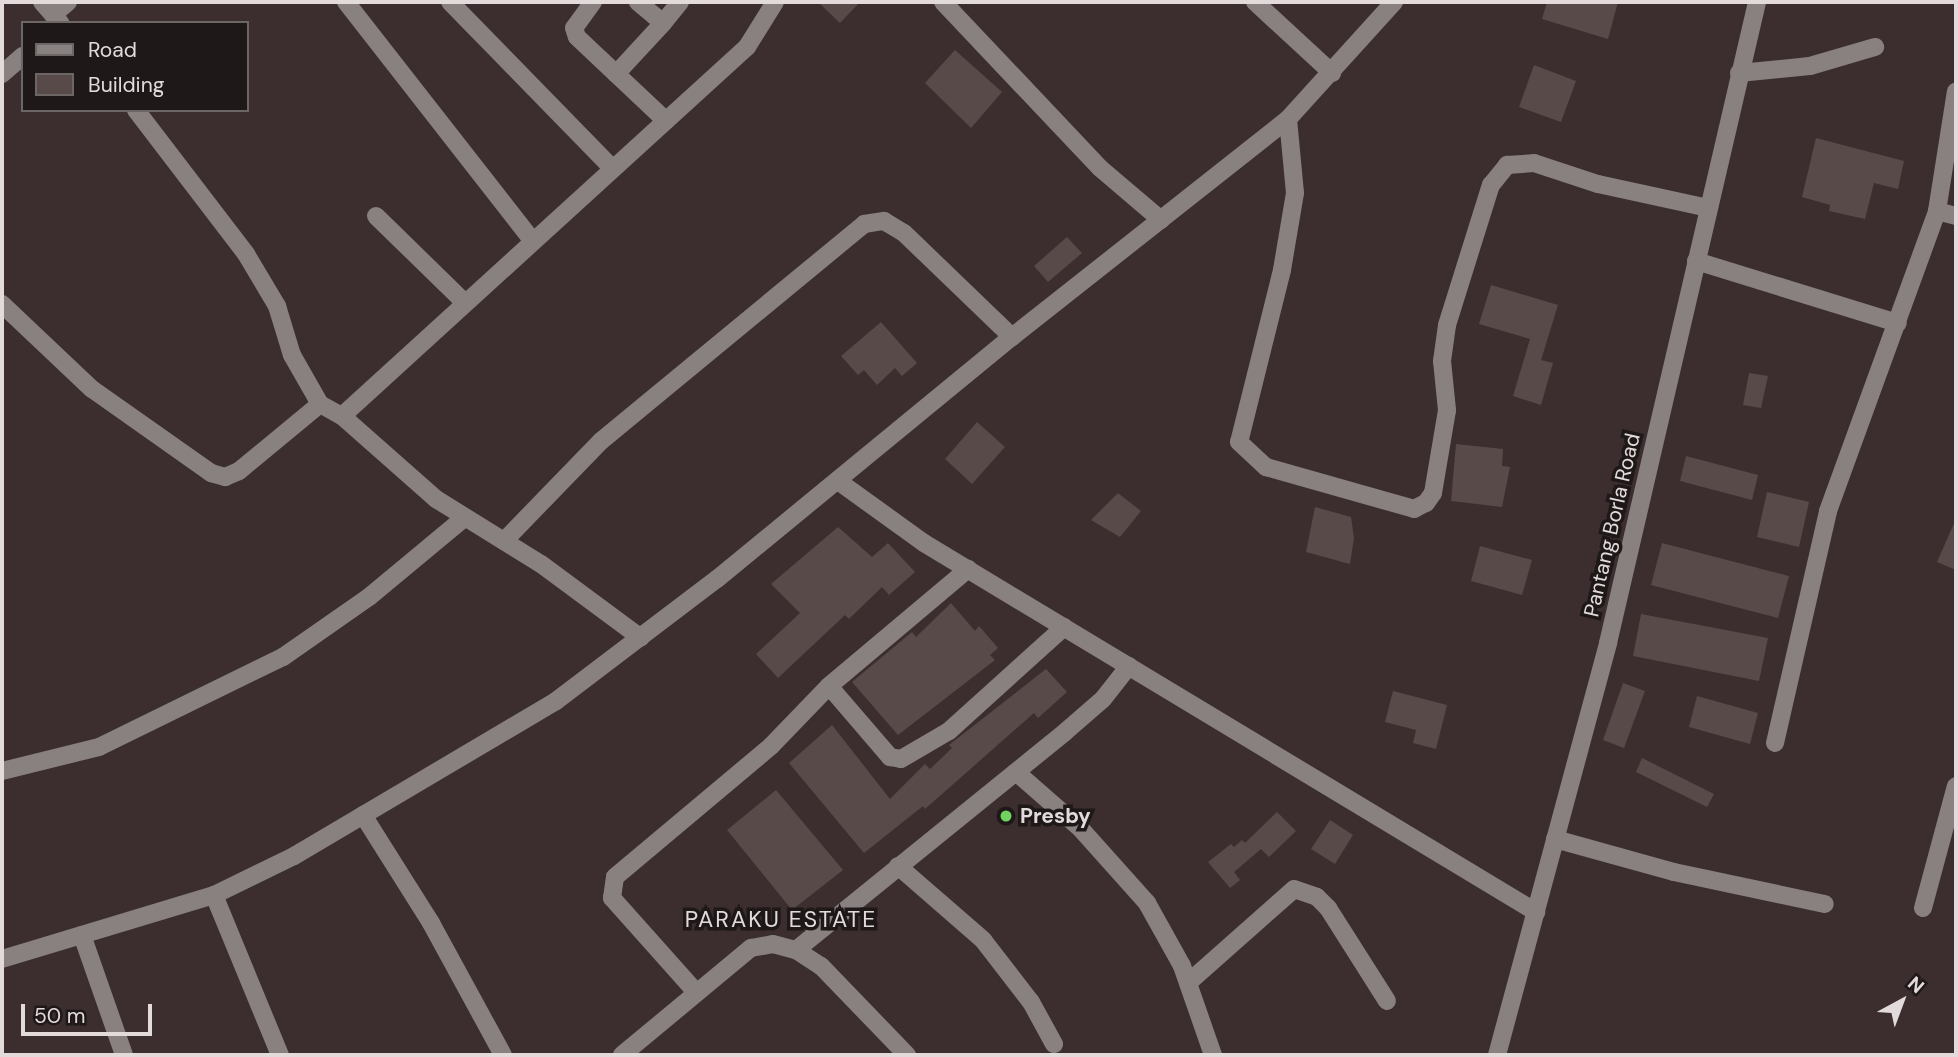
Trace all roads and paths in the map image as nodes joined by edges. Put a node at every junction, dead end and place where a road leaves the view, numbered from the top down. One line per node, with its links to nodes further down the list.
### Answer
1 (68, 2): 12 (street)
2 (346, 2): 30 (street)
3 (450, 2): 24 (street)
4 (593, 2): 18 (street)
5 (638, 2): 13 (street)
6 (680, 2): 13 (street)
7 (775, 2): 23 (street)
8 (943, 2): 29 (street)
9 (1255, 2): 16 (street)
10 (1394, 2): 16 (street)
11 (1757, 2): 19 (street, Pantang Borla Road)
12 (52, 13)
13 (663, 23): 18 (street)
14 (1875, 47): 19 (street)
15 (21, 58): 17 (street)
16 (1332, 73): 22 (street)
17 (2, 74)
18 (616, 74): 23 (street)
19 (1739, 74): 25 (street, Pantang Borla Road)
20 (1956, 91): 26 (street)
21 (138, 112): 36 (street)
22 (1288, 119): 25 (street); 29 (street)
23 (666, 121): 24 (street)
24 (611, 167): 30 (street)
25 (1708, 208): 31 (street, Pantang Borla Road)
26 (1937, 211): 28 (street); 34 (street)
27 (376, 216): 32 (street)
28 (1956, 216)
29 (1161, 219): 35 (street)
30 (533, 241): 32 (street)
31 (1696, 261): 34 (street); 51 (street, Pantang Borla Road)
32 (466, 303): 37 (street)
33 (2, 304): 36 (street)
34 (1898, 323): 46 (street)
35 (1012, 337): 38 (street); 40 (street)
36 (320, 404): 37 (street)
37 (342, 416): 39 (street)
38 (838, 481): 41 (street); 43 (street)
39 (464, 519): 40 (street); 47 (street)
40 (504, 541): 43 (street)
41 (968, 569): 42 (street); 45 (street)
42 (1064, 627): 44 (street); 45 (street)
43 (641, 638): 50 (street)
44 (1129, 666): 48 (street); 56 (street)
45 (829, 686): 61 (street)
46 (1775, 743)
47 (2, 771)
48 (1016, 772): 52 (street); 60 (street)
49 (1956, 786): 55 (street)
50 (363, 816): 53 (street); 67 (street)
51 (1555, 839): 54 (street); 56 (street, Pantang Borla Road)
52 (898, 866): 58 (street); 63 (street)
53 (214, 895): 57 (street); 66 (street)
54 (1825, 904)
55 (1923, 908)
56 (1536, 912): 70 (street, Pantang Borla Road)
57 (82, 935): 59 (street); 65 (street)
58 (796, 950): 61 (street); 68 (street)
59 (2, 960)
60 (1189, 982): 62 (street); 69 (street)
61 (695, 991): 64 (street)
62 (1387, 1001)
63 (1055, 1044)
64 (628, 1053)
65 (124, 1055)
66 (280, 1055)
67 (503, 1055)
68 (907, 1055)
69 (1213, 1055)
70 (1496, 1055)

